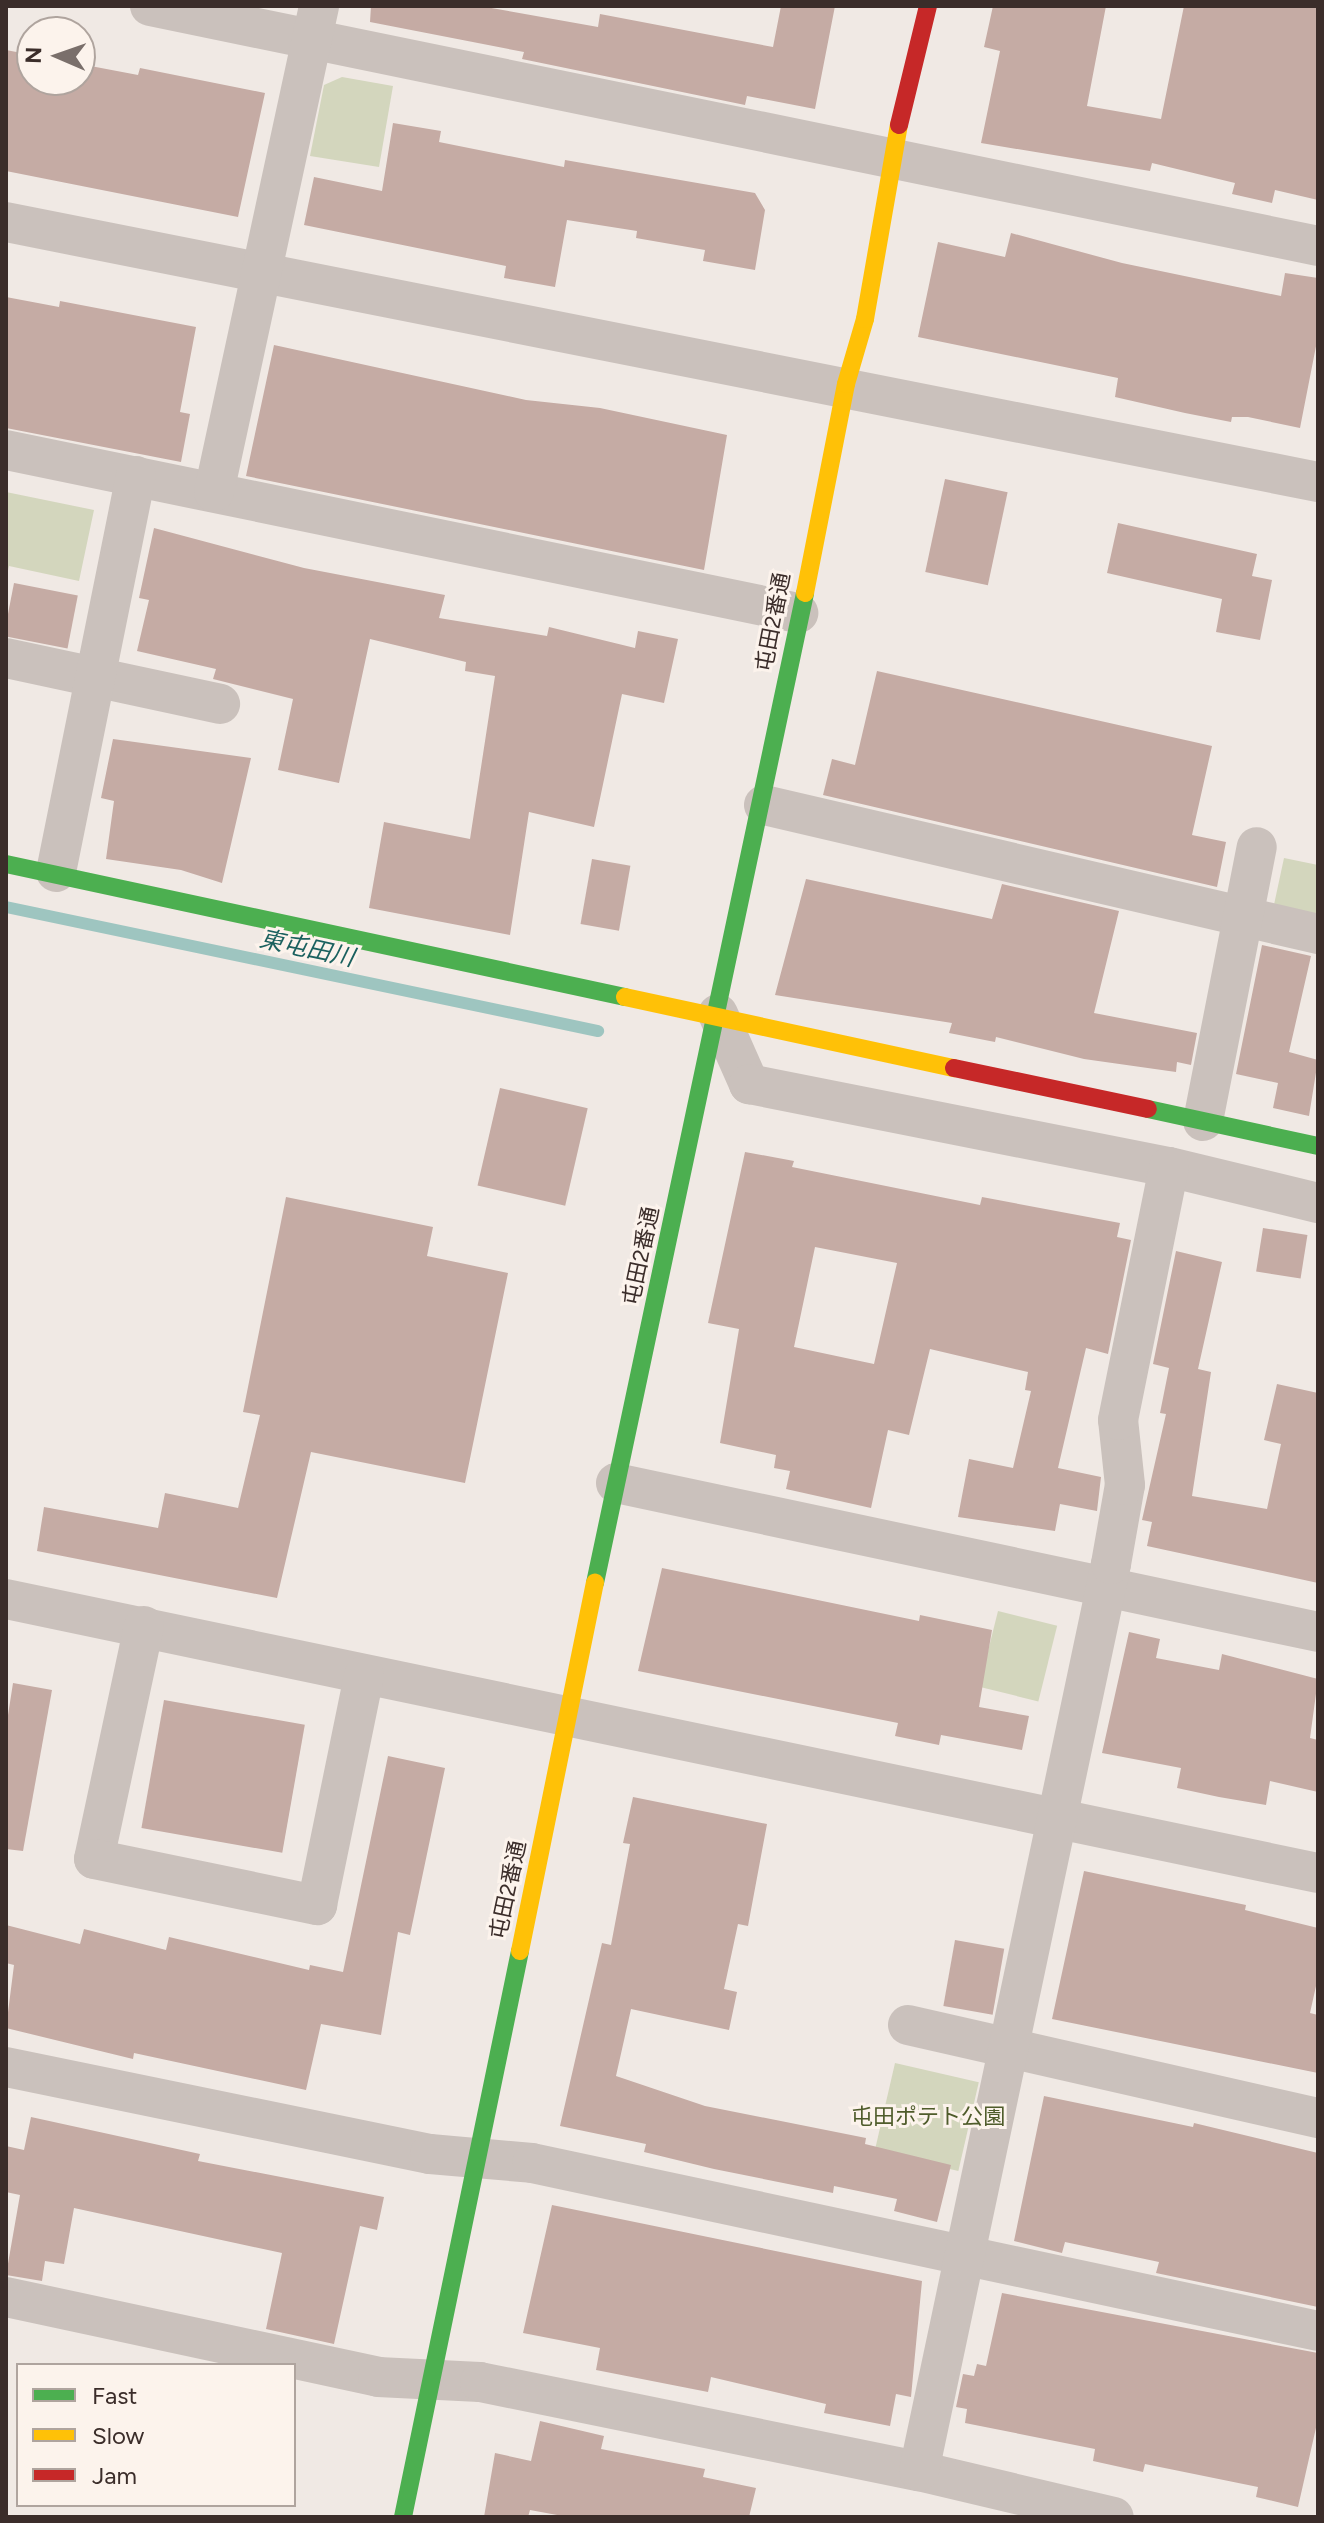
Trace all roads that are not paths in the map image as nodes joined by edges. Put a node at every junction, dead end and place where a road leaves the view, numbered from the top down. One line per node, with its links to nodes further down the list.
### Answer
1 (150, 6): 3 (street)
2 (928, 6): 4 (street, 屯田2番通)
3 (315, 23): 4 (street); 7 (street)
4 (891, 160): 6 (street); 8 (street, 屯田2番通)
5 (6, 222): 7 (street)
6 (1318, 246)
7 (261, 274): 8 (street); 12 (street)
8 (846, 384): 11 (street); 13 (street, 屯田2番通)
9 (6, 450): 10 (street)
10 (136, 476): 12 (street); 15 (street)
11 (1318, 482)
12 (214, 492): 13 (street)
13 (798, 613): 17 (street, 屯田2番通)
14 (6, 658): 15 (street)
15 (100, 675): 16 (street); 20 (street)
16 (220, 704)
17 (764, 805): 21 (street); 23 (street, 屯田2番通)
18 (1257, 847): 21 (street)
19 (6, 864): 20 (street)
20 (56, 872): 23 (street)
21 (1242, 919): 22 (street); 24 (street)
22 (1318, 934)
23 (718, 1014): 24 (street); 26 (street); 28 (street, 屯田2番通)
24 (1203, 1121): 25 (street)
25 (1318, 1146)
26 (1169, 1167): 27 (street); 29 (street)
27 (1318, 1203)
28 (616, 1483): 29 (street); 34 (street, 屯田2番通)
29 (1106, 1590): 32 (street); 35 (street)
30 (6, 1599): 31 (street)
31 (144, 1626): 33 (street); 33 (street)
32 (1318, 1632)
33 (364, 1676): 34 (street)
34 (569, 1716): 35 (street); 41 (street, 屯田2番通)
35 (1053, 1818): 36 (street); 38 (street)
36 (1318, 1873)
37 (908, 2025): 38 (street)
38 (1009, 2048): 40 (street); 42 (street)
39 (6, 2067): 41 (street)
40 (1318, 2118)
41 (477, 2159): 42 (street); 45 (street, 屯田2番通)
42 (968, 2253): 44 (street); 46 (street)
43 (6, 2297): 45 (street)
44 (1318, 2331)
45 (432, 2378): 46 (street); 47 (street, 屯田2番通)
46 (919, 2471): 48 (street)
47 (403, 2517)
48 (1114, 2517)

